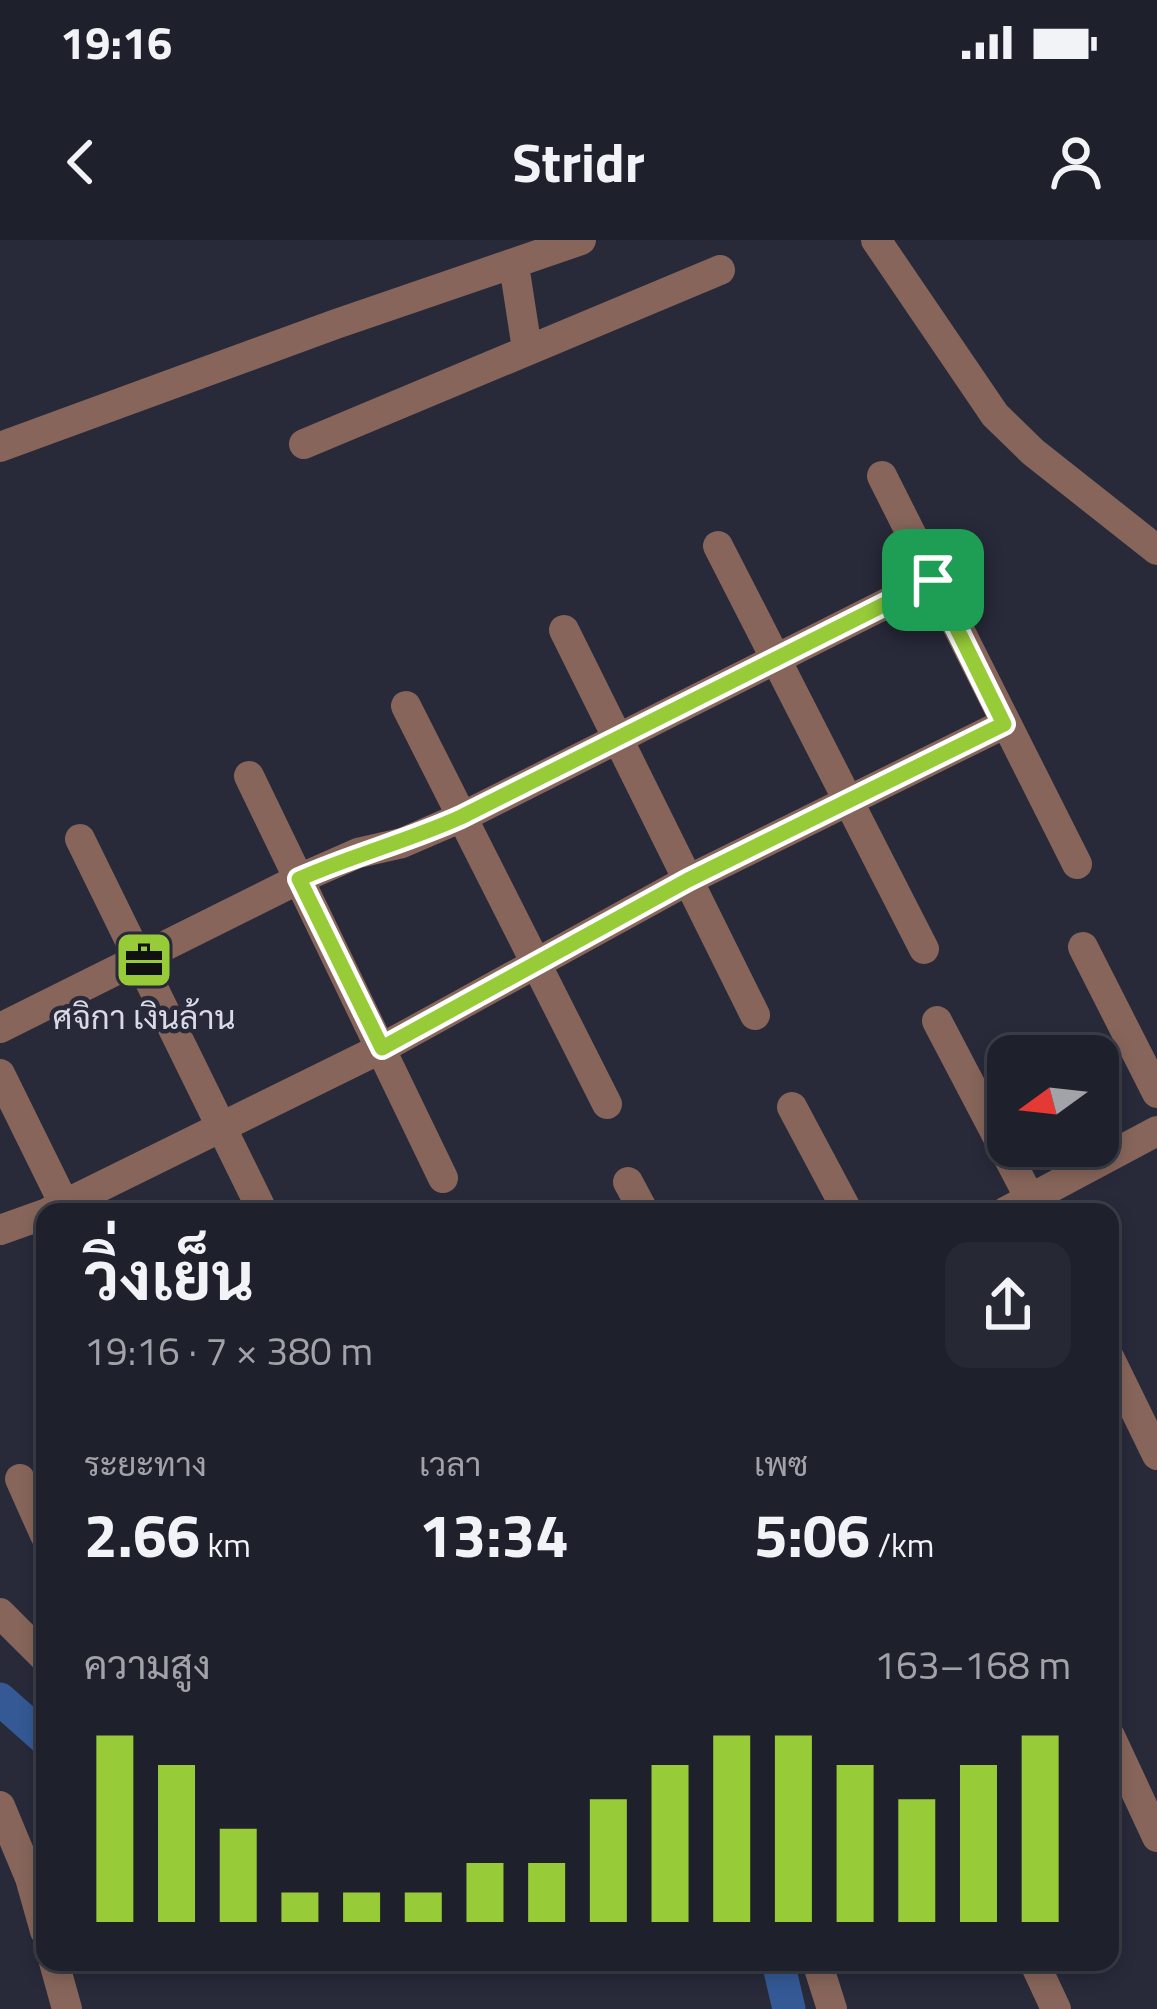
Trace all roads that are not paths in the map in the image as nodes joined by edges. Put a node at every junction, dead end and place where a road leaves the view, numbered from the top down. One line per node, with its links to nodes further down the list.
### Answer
1 (581, 240): 3 (street)
2 (876, 240): 10 (street)
3 (514, 265): 5 (street); 7 (street)
4 (720, 270): 5 (street)
5 (526, 349): 6 (street)
6 (304, 444)
7 (0, 447)
8 (882, 476): 11 (street)
9 (718, 546): 13 (street)
10 (1157, 550)
11 (933, 580): 13 (street); 15 (street)
12 (564, 630): 16 (street)
13 (775, 658): 16 (street); 18 (street)
14 (406, 706): 19 (street)
15 (1004, 724): 18 (street); 21 (street)
16 (618, 739): 19 (street); 23 (street)
17 (249, 776): 22 (street)
18 (848, 804): 23 (street); 25 (street)
19 (461, 817): 22 (street); 27 (street)
20 (80, 839): 26 (street)
21 (1077, 864)
22 (299, 879): 26 (street); 31 (street)
23 (688, 880): 27 (street); 28 (street)
24 (1083, 946): 33 (street)
25 (924, 949)
26 (138, 958): 30 (street); 36 (street)
27 (535, 964): 31 (street); 34 (street)
28 (755, 1015)
29 (938, 1021): 45 (street)
30 (0, 1028)
31 (382, 1048): 36 (street); 38 (street)
32 (0, 1074): 40 (street)
33 (1157, 1093)
34 (607, 1104)
35 (792, 1107): 44 (street)
36 (222, 1127): 41 (street); 42 (street)
37 (1157, 1131): 46 (street)
38 (442, 1178)
39 (628, 1182): 43 (street)
40 (54, 1203)
41 (73, 1203)
42 (258, 1203)
43 (639, 1203)
44 (843, 1203)
45 (1022, 1203)
46 (1031, 1203)
47 (36, 1218): 48 (street)
48 (0, 1230)
49 (1119, 1377): 50 (street)
50 (1157, 1455)
51 (20, 1479): 52 (street)
52 (36, 1515)
53 (0, 1612): 54 (street)
54 (36, 1649)
55 (1119, 1755): 57 (street)
56 (0, 1807): 58 (street)
57 (1157, 1837)
58 (36, 1899)
59 (56, 1971): 62 (street)
60 (820, 1971): 63 (street)
61 (1038, 1971): 64 (street)
62 (67, 2009)
63 (832, 2009)
64 (1056, 2009)

